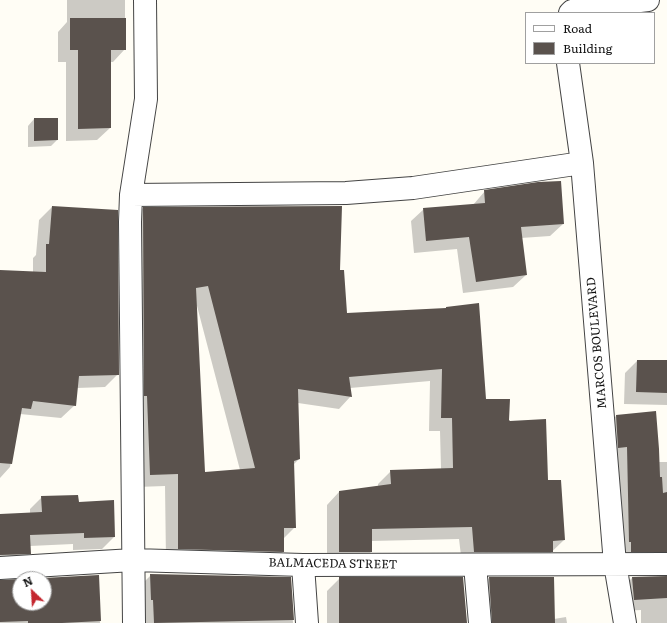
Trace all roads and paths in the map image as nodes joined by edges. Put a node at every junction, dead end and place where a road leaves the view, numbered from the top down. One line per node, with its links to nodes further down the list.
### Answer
1 (145, 0): 6 (street)
2 (648, 0): 3 (street)
3 (571, 12)
4 (568, 64): 5 (street, MARCOS BOULEVARD)
5 (582, 163): 6 (street); 8 (street, MARCOS BOULEVARD)
6 (131, 195): 7 (street)
7 (133, 560): 10 (street, BALMACEDA STREET); 12 (street, BALMACEDA STREET); 13 (street)
8 (615, 564): 9 (street, BALMACEDA STREET); 11 (street, BALMACEDA STREET); 16 (street, MARCOS BOULEVARD)
9 (667, 564)
10 (303, 565): 11 (street, BALMACEDA STREET); 14 (street)
11 (475, 565): 15 (street)
12 (0, 568)
13 (134, 623)
14 (307, 623)
15 (480, 623)
16 (625, 623)

